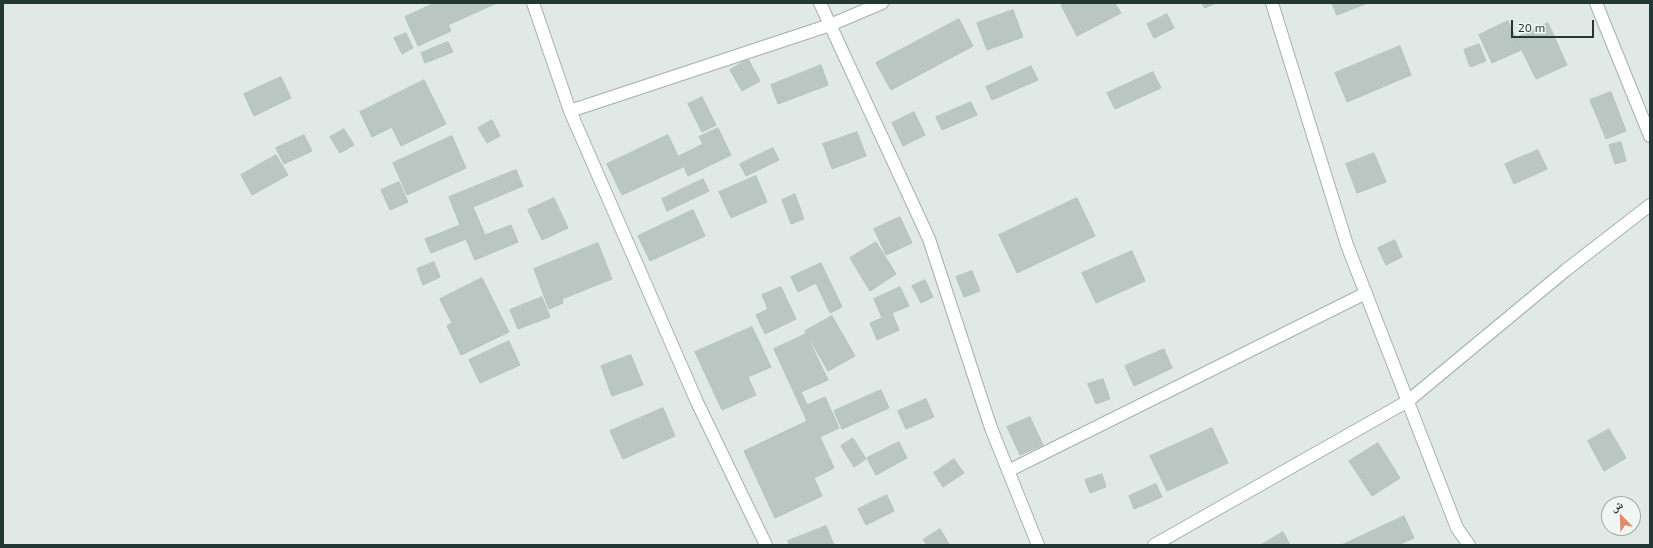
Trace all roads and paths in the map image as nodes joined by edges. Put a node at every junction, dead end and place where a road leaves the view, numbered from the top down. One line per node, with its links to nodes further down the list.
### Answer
1 (533, 3): 7 (street)
2 (820, 3): 6 (street)
3 (882, 3): 6 (street)
4 (1272, 3): 10 (street)
5 (1596, 3): 8 (street)
6 (830, 25): 7 (street); 12 (street)
7 (570, 111): 13 (street)
8 (1650, 136)
9 (1650, 205): 11 (street)
10 (1366, 293): 11 (street); 12 (street)
11 (1408, 401): 15 (street); 16 (street)
12 (1008, 471): 14 (street)
13 (766, 545)
14 (1038, 545)
15 (1154, 545)
16 (1469, 545)

